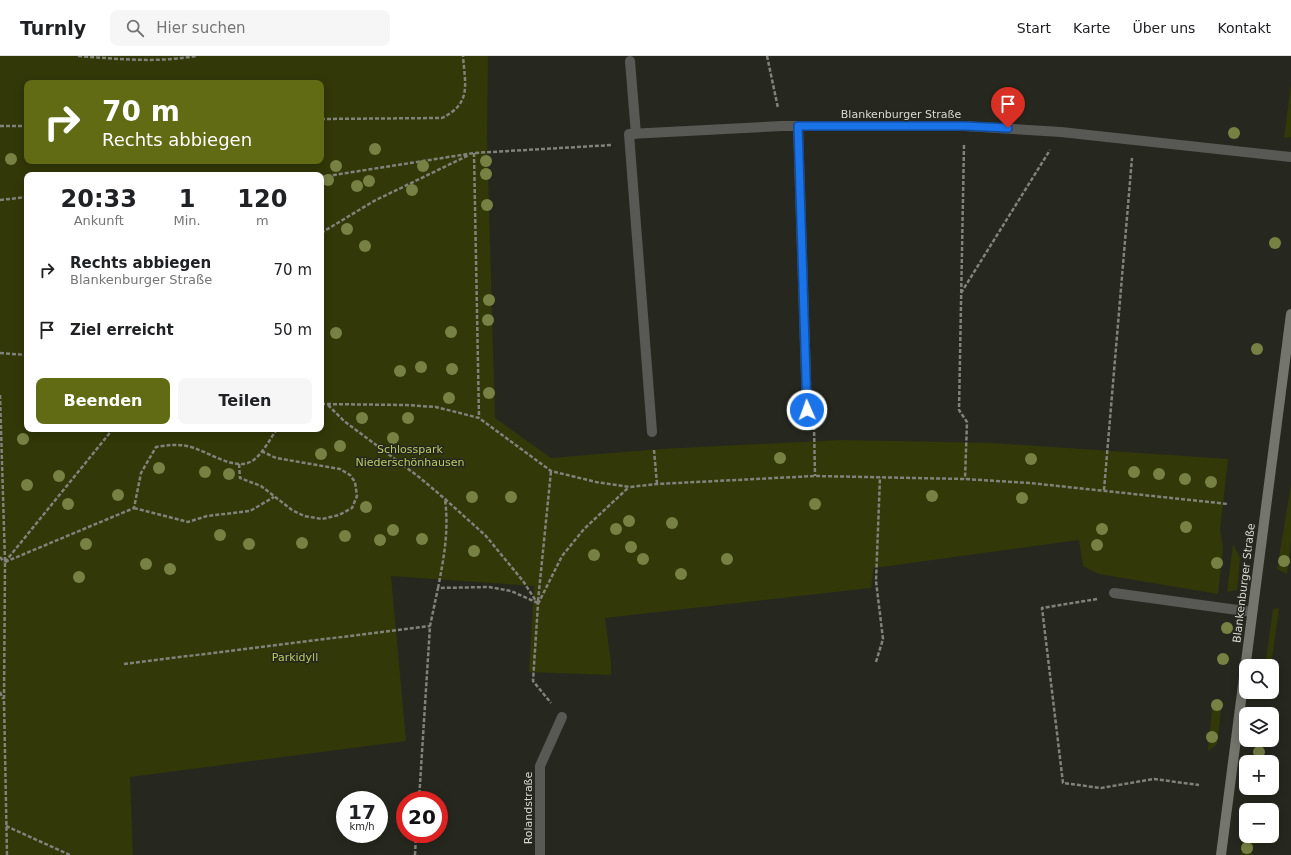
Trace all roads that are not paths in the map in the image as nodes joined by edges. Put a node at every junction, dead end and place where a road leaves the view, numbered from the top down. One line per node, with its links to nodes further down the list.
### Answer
1 (630, 61): 3 (street)
2 (798, 126): 3 (street, Blankenburger Straße); 4 (street, Blankenburger Straße); 6 (street)
3 (632, 134): 7 (street)
4 (1291, 157)
5 (1291, 314): 9 (main road, Blankenburger Straße)
6 (807, 410)
7 (652, 432)
8 (1114, 593): 9 (street)
9 (1252, 612): 12 (main road, Blankenburger Straße)
10 (562, 717): 11 (street, Rolandstraße)
11 (540, 855)
12 (1221, 855)

